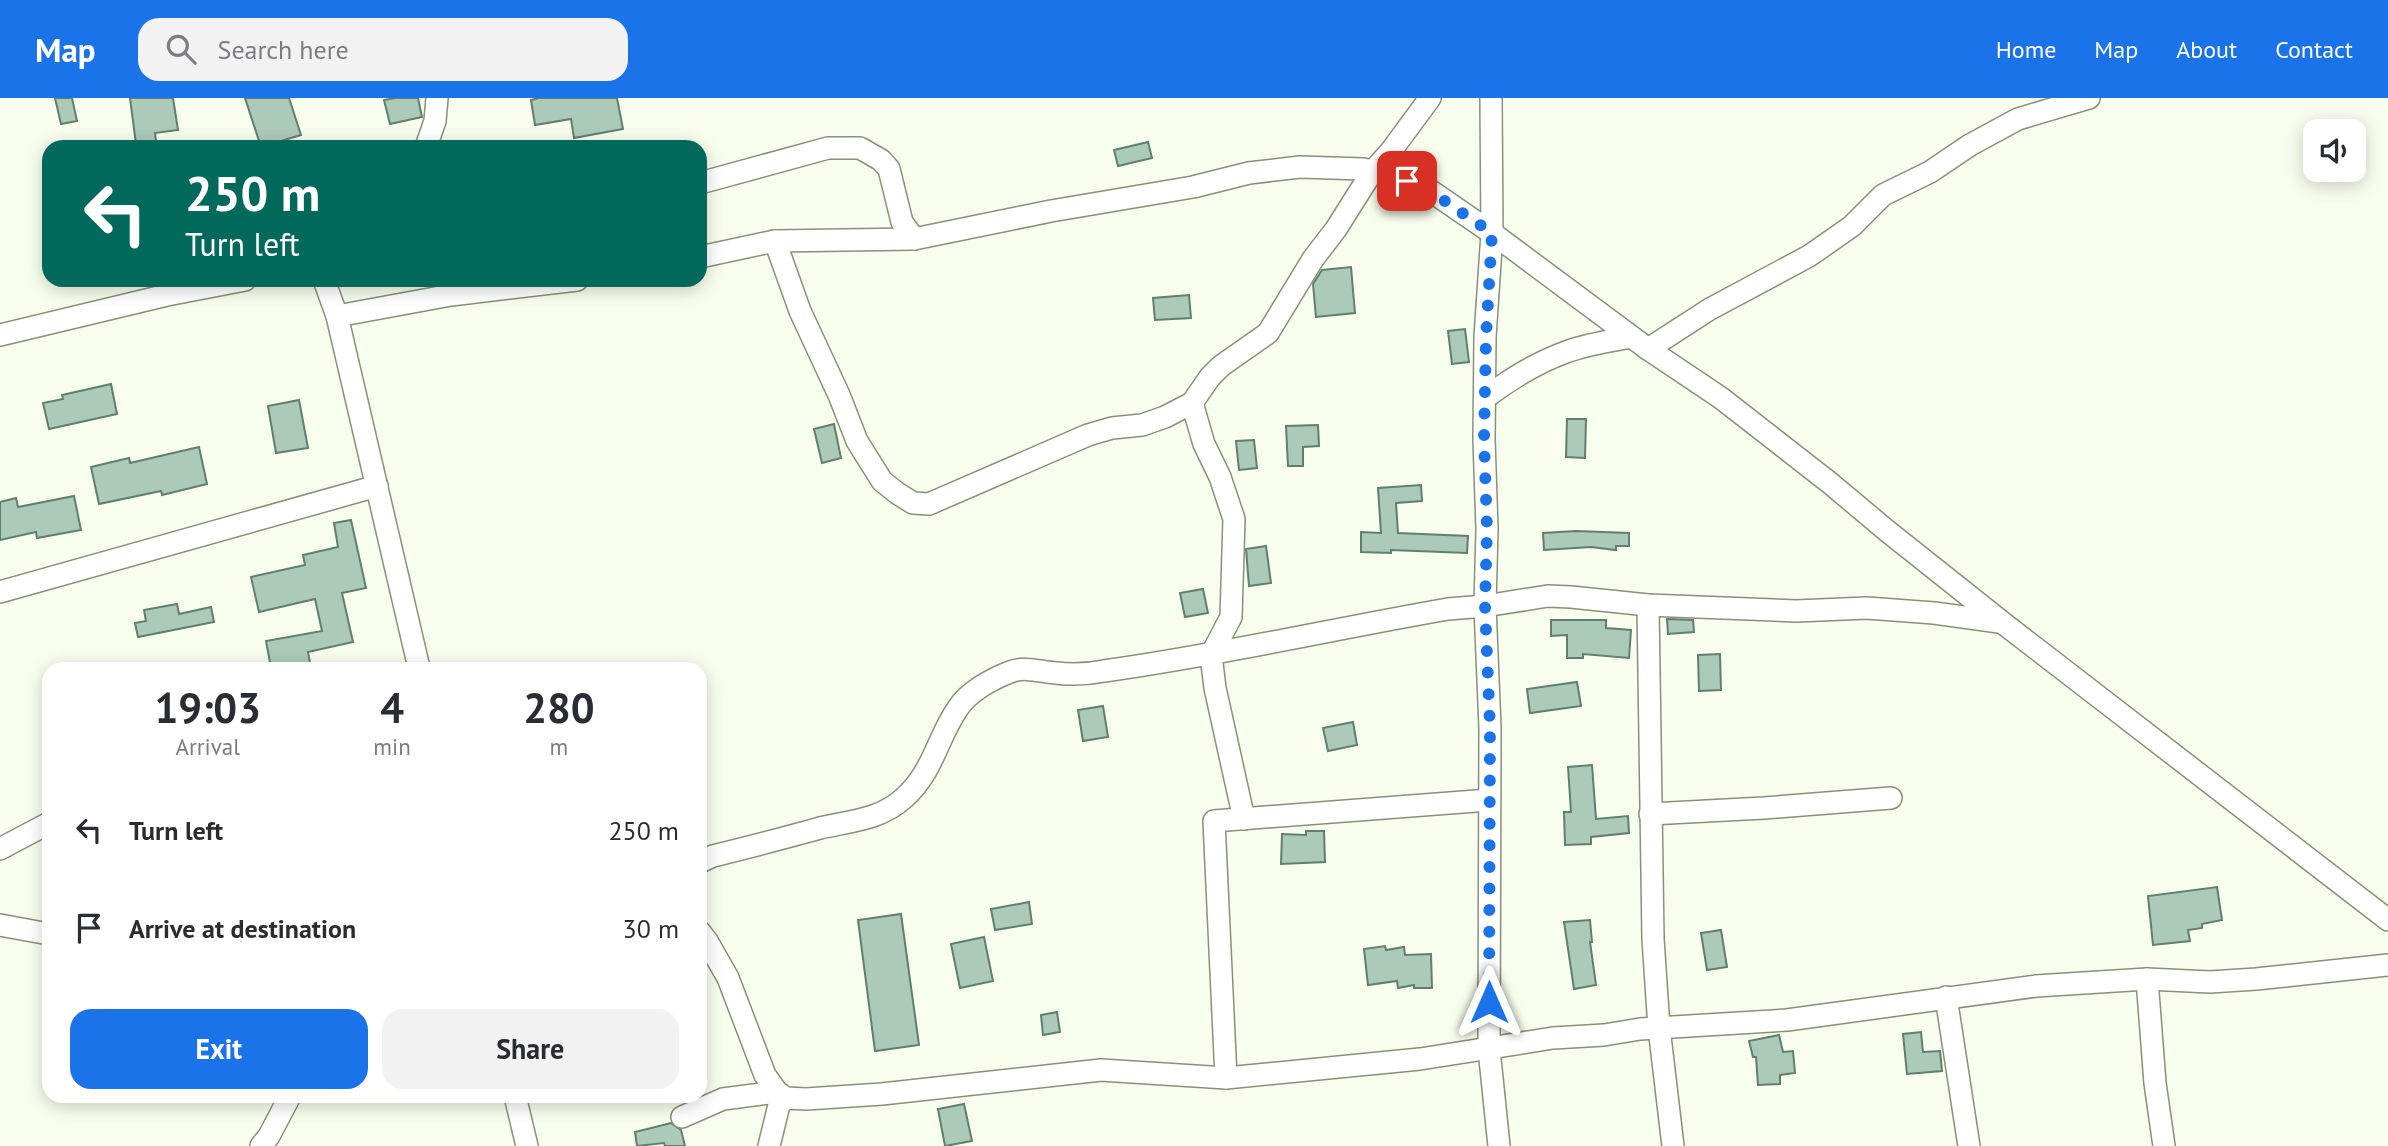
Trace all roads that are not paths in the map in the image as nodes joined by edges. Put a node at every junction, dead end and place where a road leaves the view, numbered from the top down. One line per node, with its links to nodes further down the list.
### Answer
1 (437, 98): 5 (street)
2 (1430, 98): 6 (street)
3 (1491, 98): 8 (street)
4 (2090, 98): 17 (street)
5 (428, 140)
6 (1372, 172): 8 (street); 9 (street); 19 (street)
7 (707, 181): 9 (street)
8 (1492, 233): 17 (street); 18 (street)
9 (914, 239): 10 (street)
10 (775, 241): 11 (street); 19 (street)
11 (707, 256)
12 (208, 287): 16 (street)
13 (327, 287): 15 (street)
14 (518, 287): 15 (street)
15 (337, 316): 20 (street)
16 (0, 335)
17 (1639, 343): 18 (street); 24 (street)
18 (1485, 398): 23 (street)
19 (1192, 403): 25 (street)
20 (377, 486): 21 (street); 26 (street)
21 (0, 592)
22 (1648, 605): 23 (street); 24 (street); 29 (street)
23 (1485, 606): 25 (street); 28 (street)
24 (2003, 623): 34 (street)
25 (1211, 655): 30 (street); 33 (street)
26 (418, 662)
27 (1892, 798): 29 (street)
28 (1489, 800): 30 (street); 42 (street)
29 (1650, 814): 41 (street)
30 (1244, 819): 43 (street)
31 (42, 827): 32 (street)
32 (0, 849)
33 (707, 859)
34 (2388, 920)
35 (0, 925): 36 (street)
36 (42, 933)
37 (707, 941): 44 (street)
38 (2388, 965): 39 (street)
39 (2147, 979): 40 (street); 54 (street)
40 (1946, 997): 41 (street); 53 (street)
41 (1659, 1028): 42 (street); 52 (street)
42 (1489, 1049): 43 (street); 51 (street)
43 (1226, 1078): 44 (street)
44 (781, 1095): 47 (street); 50 (street)
45 (286, 1103): 48 (street)
46 (517, 1103): 49 (street)
47 (682, 1117)
48 (261, 1146)
49 (527, 1146)
50 (769, 1146)
51 (1499, 1146)
52 (1673, 1146)
53 (1969, 1146)
54 (2164, 1146)

